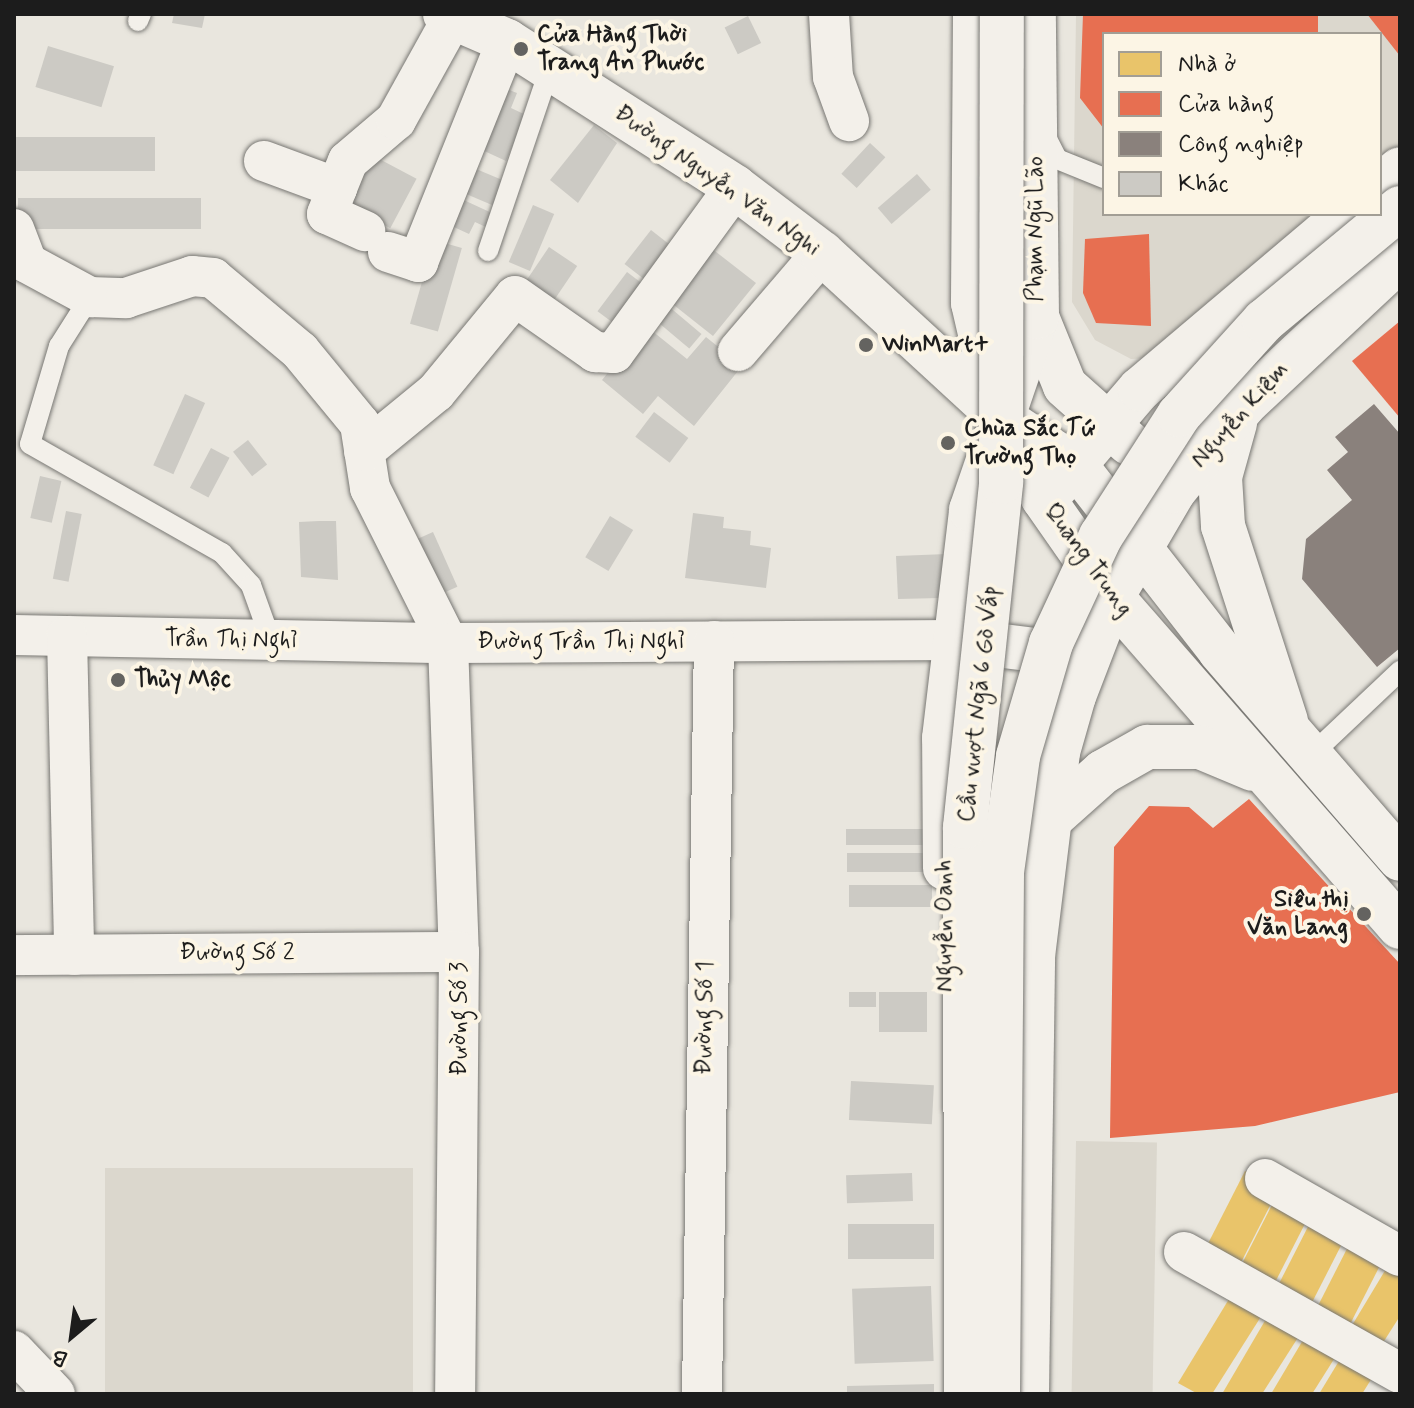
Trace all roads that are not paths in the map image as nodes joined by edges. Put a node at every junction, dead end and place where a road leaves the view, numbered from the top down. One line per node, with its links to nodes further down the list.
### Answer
1 (829, 14): 9 (street)
2 (975, 14): 24 (main road)
3 (1002, 14): 59 (main road, Cầu vượt Ngã 6 Gò Vấp, bridge)
4 (1034, 14): 8 (main road, Phạm Ngũ Lão)
5 (452, 15): 6 (main road, Đường Nguyễn Văn Nghi); 13 (street)
6 (507, 41): 7 (main road, Đường Nguyễn Văn Nghi); 13 (street)
7 (550, 68): 12 (main road, Đường Nguyễn Văn Nghi); 17 (lane)
8 (1035, 118): 11 (lane); 21 (main road, Phạm Ngũ Lão)
9 (849, 121)
10 (264, 161): 13 (street)
11 (1102, 177)
12 (735, 187): 18 (main road, Đường Nguyễn Văn Nghi); 27 (street)
13 (337, 188)
14 (1345, 216): 25 (main road)
15 (1360, 216): 60 (main road, Cầu vượt Ngã 6 Gò Vấp, bridge)
16 (14, 229): 20 (street)
17 (488, 251)
18 (822, 253): 22 (street); 24 (main road, Đường Nguyễn Văn Nghi)
19 (1400, 259): 23 (main road, Nguyễn Kiệm)
20 (90, 297): 27 (street); 35 (lane)
21 (1037, 317): 24 (main road, Phạm Ngũ Lão); 25 (main road)
22 (738, 351)
23 (1245, 404): 26 (main road, Nguyễn Kiệm); 41 (main road)
24 (999, 416): 28 (main road, Quang Trung); 29 (main road, Quang Trung); 34 (main road, Nguyễn Oanh)
25 (1108, 426): 26 (main road); 28 (main road)
26 (1208, 446): 30 (main road, Nguyễn Kiệm)
27 (364, 451): 37 (street)
28 (1077, 467): 29 (main road); 30 (main road, Quang Trung)
29 (1043, 498): 31 (main road, Quang Trung)
30 (1138, 549): 31 (main road, Nguyễn Kiệm); 41 (main road, Quang Trung)
31 (1112, 597): 38 (main road); 43 (main road, Quang Trung)
32 (14, 635): 33 (street, Trần Thị Nghỉ)
33 (67, 636): 35 (street, Trần Thị Nghỉ); 49 (street)
34 (955, 640): 36 (street); 38 (main road); 40 (main road, Nguyễn Oanh)
35 (271, 641): 37 (street, Trần Thị Nghỉ)
36 (714, 641): 37 (street, Đường Trần Thị Nghỉ); 57 (street, Đường Số 1)
37 (448, 643): 47 (street, Đường Số 3)
38 (1088, 657): 42 (main road)
39 (1399, 675): 41 (lane)
40 (944, 738): 42 (main road); 58 (main road, Nguyễn Oanh)
41 (1299, 744): 45 (main road, Quang Trung)
42 (1058, 752): 44 (main road)
43 (1265, 776): 44 (main road); 46 (main road, Quang Trung)
44 (1048, 821): 61 (main road)
45 (1400, 859)
46 (1392, 901)
47 (459, 952): 49 (street, Đường Số 2); 56 (street, Đường Số 3)
48 (14, 955): 49 (street, Đường Số 2)
49 (74, 955)
50 (1265, 1179): 52 (street)
51 (1184, 1252): 54 (street)
52 (1400, 1256)
53 (14, 1351): 55 (street)
54 (1400, 1373)
55 (55, 1394)
56 (455, 1394)
57 (702, 1394)
58 (947, 1394)
59 (966, 1394)
60 (998, 1394)
61 (1027, 1394)

